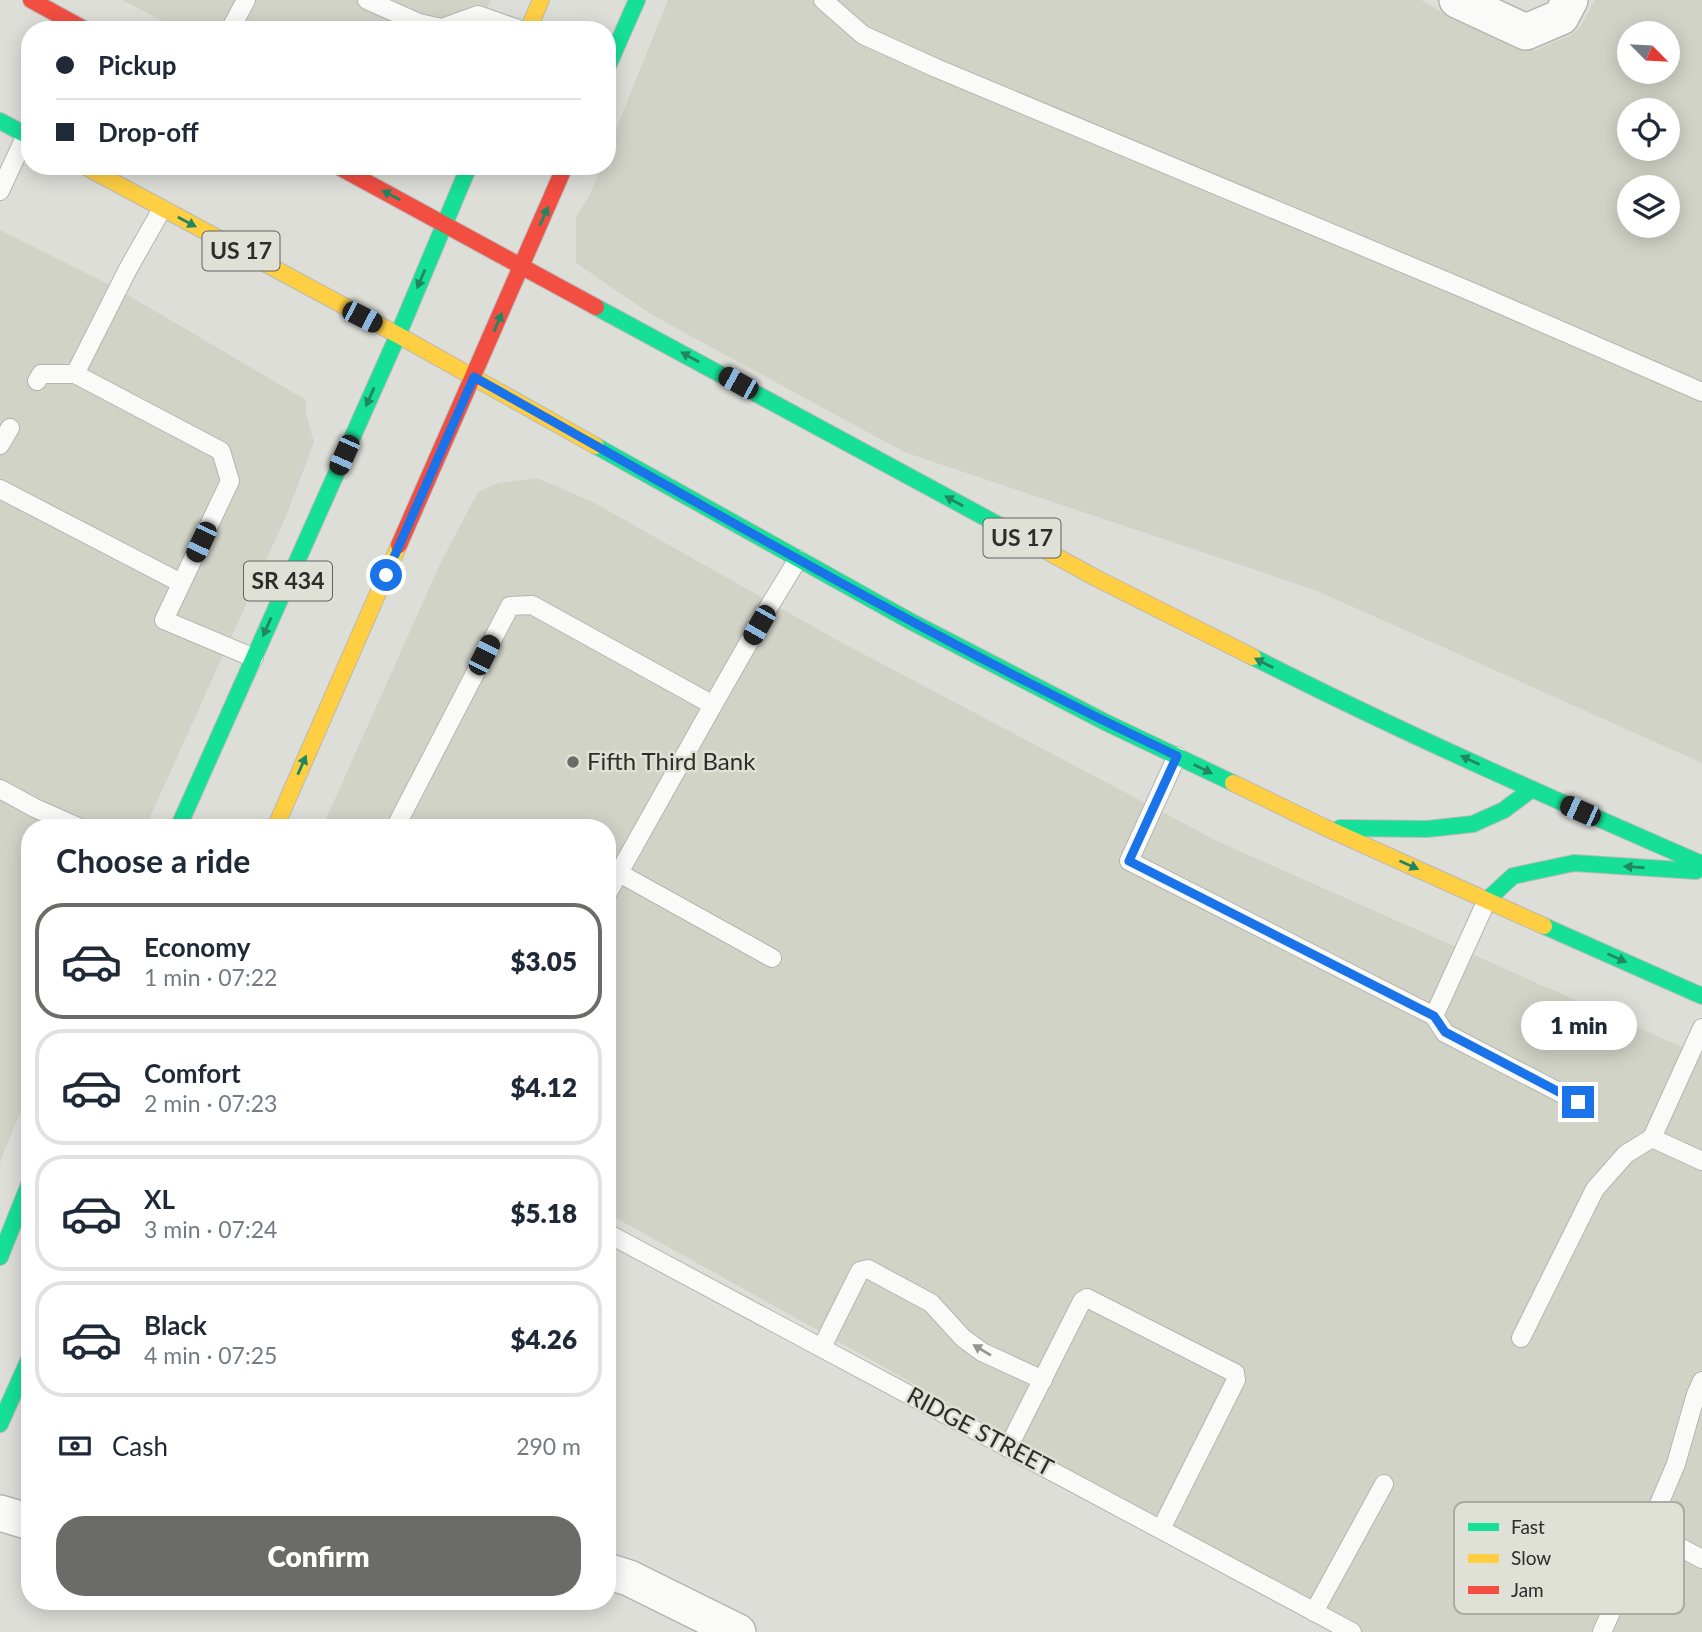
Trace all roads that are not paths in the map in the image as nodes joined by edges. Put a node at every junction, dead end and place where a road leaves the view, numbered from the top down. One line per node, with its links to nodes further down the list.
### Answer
1 (32, 0): 9 (main road)
2 (246, 0): 10 (lane)
3 (367, 0): 11 (lane)
4 (541, 0): 14 (main road)
5 (637, 0): 15 (main road)
6 (1457, 0): 7 (street)
7 (1570, 0)
8 (829, 2): 31 (lane)
9 (70, 21)
10 (235, 21)
11 (414, 21)
12 (461, 21): 13 (lane)
13 (495, 21)
14 (532, 21)
15 (616, 48)
16 (0, 121): 17 (main road)
17 (21, 132)
18 (21, 150): 23 (lane)
19 (101, 175): 24 (main road, US 17)
20 (354, 175): 25 (main road, US 17, one-way to 20)
21 (465, 175): 25 (main road, SR 434)
22 (561, 175): 26 (main road, one-way to 22)
23 (0, 191)
24 (162, 208): 27 (main road, US 17, one-way to 27); 28 (lane)
25 (444, 224): 26 (main road, US 17); 27 (main road, SR 434, one-way to 27)
26 (522, 266): 29 (main road, one-way to 26); 41 (main road, US 17, one-way to 26)
27 (398, 335): 29 (main road, US 17); 37 (main road, SR 434, one-way to 37)
28 (75, 374): 30 (lane); 36 (lane)
29 (474, 377): 35 (main road, US 17); 44 (main road, one-way to 29)
30 (37, 381)
31 (1702, 392)
32 (10, 428): 33 (lane)
33 (0, 445)
34 (0, 489): 36 (lane)
35 (799, 559): 38 (lane); 39 (main road, US 17)
36 (181, 583): 37 (lane)
37 (254, 658): 43 (main road, SR 434)
38 (713, 705): 45 (lane); 49 (lane)
39 (1177, 756): 46 (main road, US 17, one-way to 46); 54 (lane)
40 (0, 789): 42 (lane)
41 (1532, 789): 46 (main road); 47 (main road, US 17)
42 (60, 819)
43 (182, 819)
44 (279, 819)
45 (400, 819)
46 (1324, 827): 51 (main road, US 17, one-way to 51)
47 (1702, 864)
48 (1702, 871): 51 (main road, one-way to 51)
49 (619, 873): 50 (lane); 52 (lane)
50 (616, 878)
51 (1487, 900): 53 (main road, US 17, one-way to 53); 54 (lane)
52 (772, 958)
53 (1702, 996)
54 (1434, 1016): 56 (lane)
55 (1702, 1028): 57 (lane)
56 (1578, 1102)
57 (1652, 1138): 58 (lane); 62 (lane)
58 (1702, 1161)
59 (21, 1204): 61 (main road)
60 (616, 1238): 63 (lane, RIDGE STREET)
61 (0, 1256)
62 (1521, 1338)
63 (822, 1347): 65 (lane, one-way to 63); 68 (lane, RIDGE STREET)
64 (21, 1377): 67 (main road)
65 (1043, 1380): 68 (lane); 73 (lane)
66 (1702, 1381): 70 (lane)
67 (0, 1424)
68 (1008, 1448): 73 (lane, RIDGE STREET)
69 (1384, 1484): 77 (lane)
70 (1660, 1502)
71 (0, 1513): 72 (street)
72 (21, 1519)
73 (1161, 1529): 77 (lane, RIDGE STREET)
74 (1684, 1549): 75 (lane)
75 (1702, 1559)
76 (616, 1574): 79 (street)
77 (1314, 1612): 80 (lane, RIDGE STREET)
78 (1610, 1614): 81 (lane)
79 (738, 1632)
80 (1352, 1632)
81 (1602, 1632)

